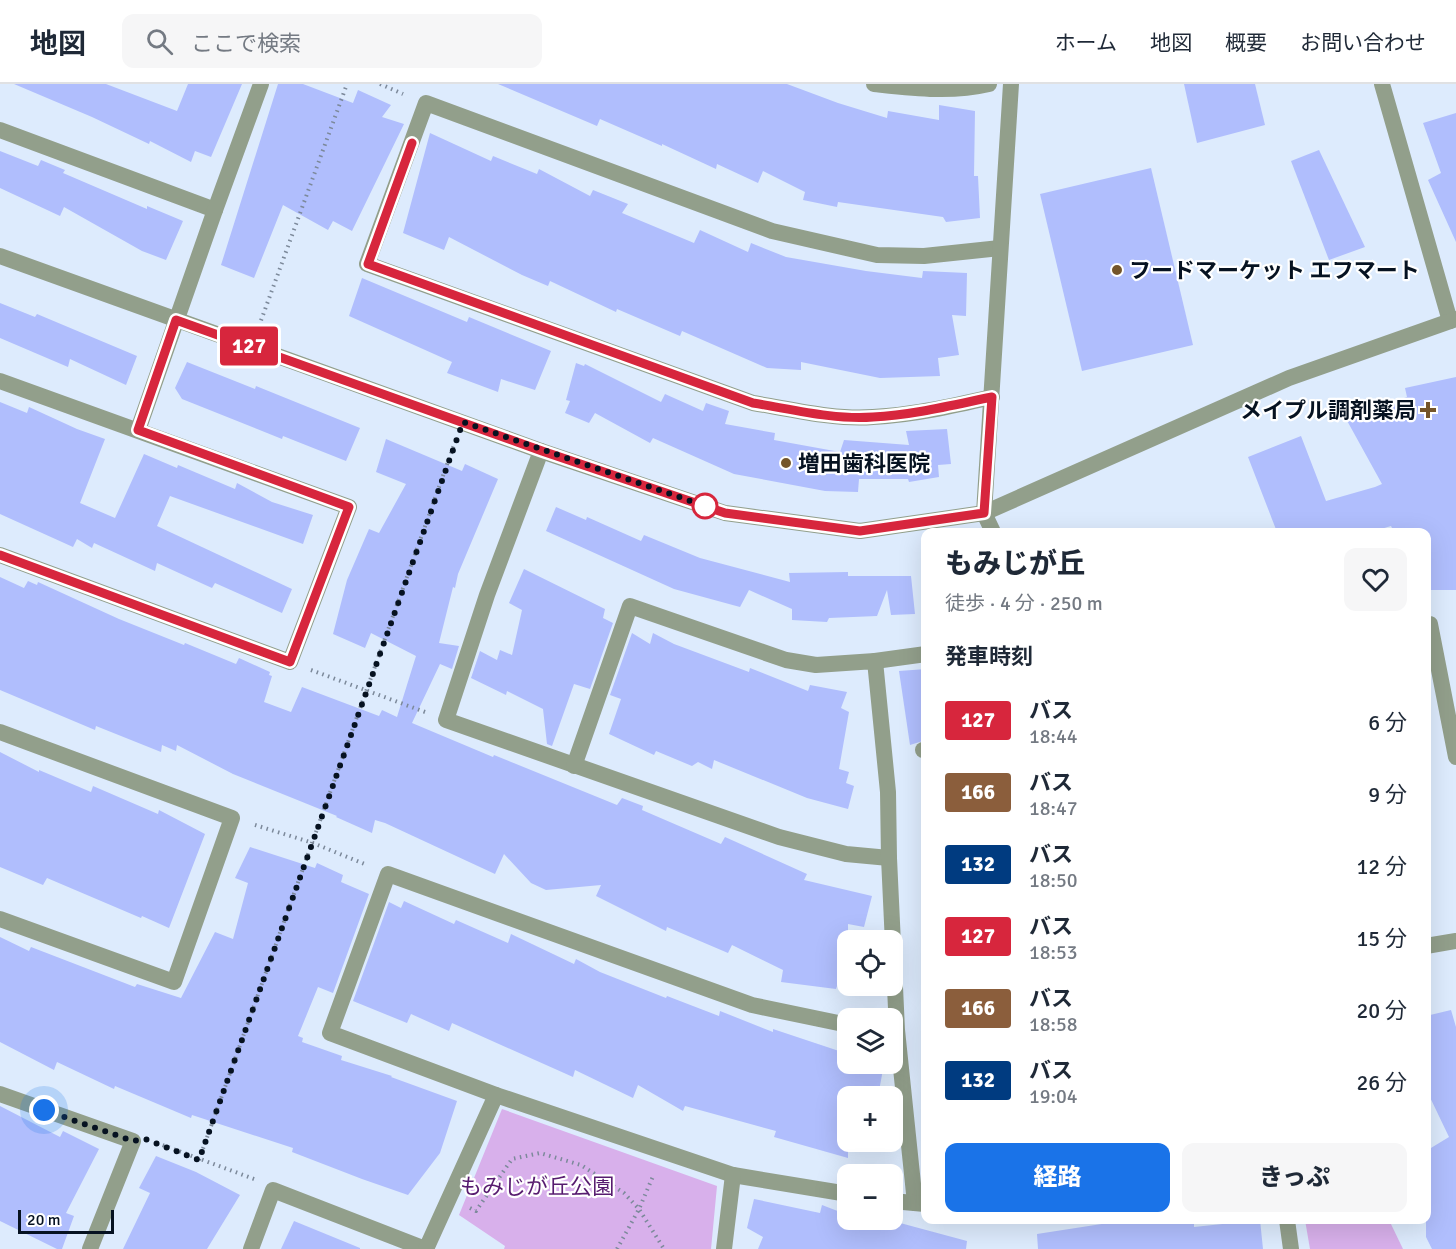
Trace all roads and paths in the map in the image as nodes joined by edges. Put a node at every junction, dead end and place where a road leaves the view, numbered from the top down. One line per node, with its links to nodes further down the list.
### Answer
1 (261, 84): 8 (street)
2 (347, 84): 13 (path)
3 (874, 84): 4 (street)
4 (988, 84)
5 (1011, 84): 9 (street)
6 (1382, 84): 12 (street)
7 (0, 130): 8 (street)
8 (214, 210): 11 (street)
9 (1000, 248): 15 (street); 15 (street)
10 (0, 256): 11 (street)
11 (176, 320): 13 (street); 17 (street)
12 (1453, 320): 19 (street)
13 (251, 346): 16 (street)
14 (0, 381): 17 (street)
15 (992, 397): 19 (street)
16 (463, 422): 18 (street); 26 (path)
17 (138, 430): 25 (street)
18 (542, 451): 19 (street); 27 (street)
19 (984, 513): 20 (street)
20 (991, 528)
21 (0, 555): 25 (street)
22 (1431, 629): 29 (street)
23 (921, 655): 24 (street)
24 (875, 661): 30 (street); 33 (street)
25 (290, 662): 26 (path)
26 (367, 691): 27 (path); 32 (path)
27 (446, 720): 30 (street)
28 (0, 732): 31 (street)
29 (1456, 758)
30 (574, 766): 33 (street)
31 (232, 818): 32 (path); 35 (street)
32 (313, 843): 34 (path); 45 (path)
33 (889, 858): 38 (street)
34 (388, 873): 39 (street); 42 (street)
35 (0, 919)
36 (1456, 940): 37 (street)
37 (1431, 945)
38 (894, 1008)
39 (837, 1023)
40 (901, 1074): 51 (street)
41 (0, 1094): 43 (street)
42 (495, 1095): 44 (street); 49 (street)
43 (133, 1141): 45 (path); 54 (street)
44 (664, 1152): 46 (street); 52 (path)
45 (199, 1160): 47 (path)
46 (733, 1175): 48 (street); 59 (street)
47 (273, 1190): 55 (street); 56 (street)
48 (837, 1192)
49 (447, 1198): 52 (path); 56 (street)
50 (903, 1202): 51 (street)
51 (920, 1203)
52 (639, 1209): 57 (path); 58 (path)
53 (1287, 1224): 60 (street)
54 (90, 1249)
55 (251, 1249)
56 (425, 1249)
57 (617, 1249)
58 (664, 1249)
59 (724, 1249)
60 (1290, 1249)

